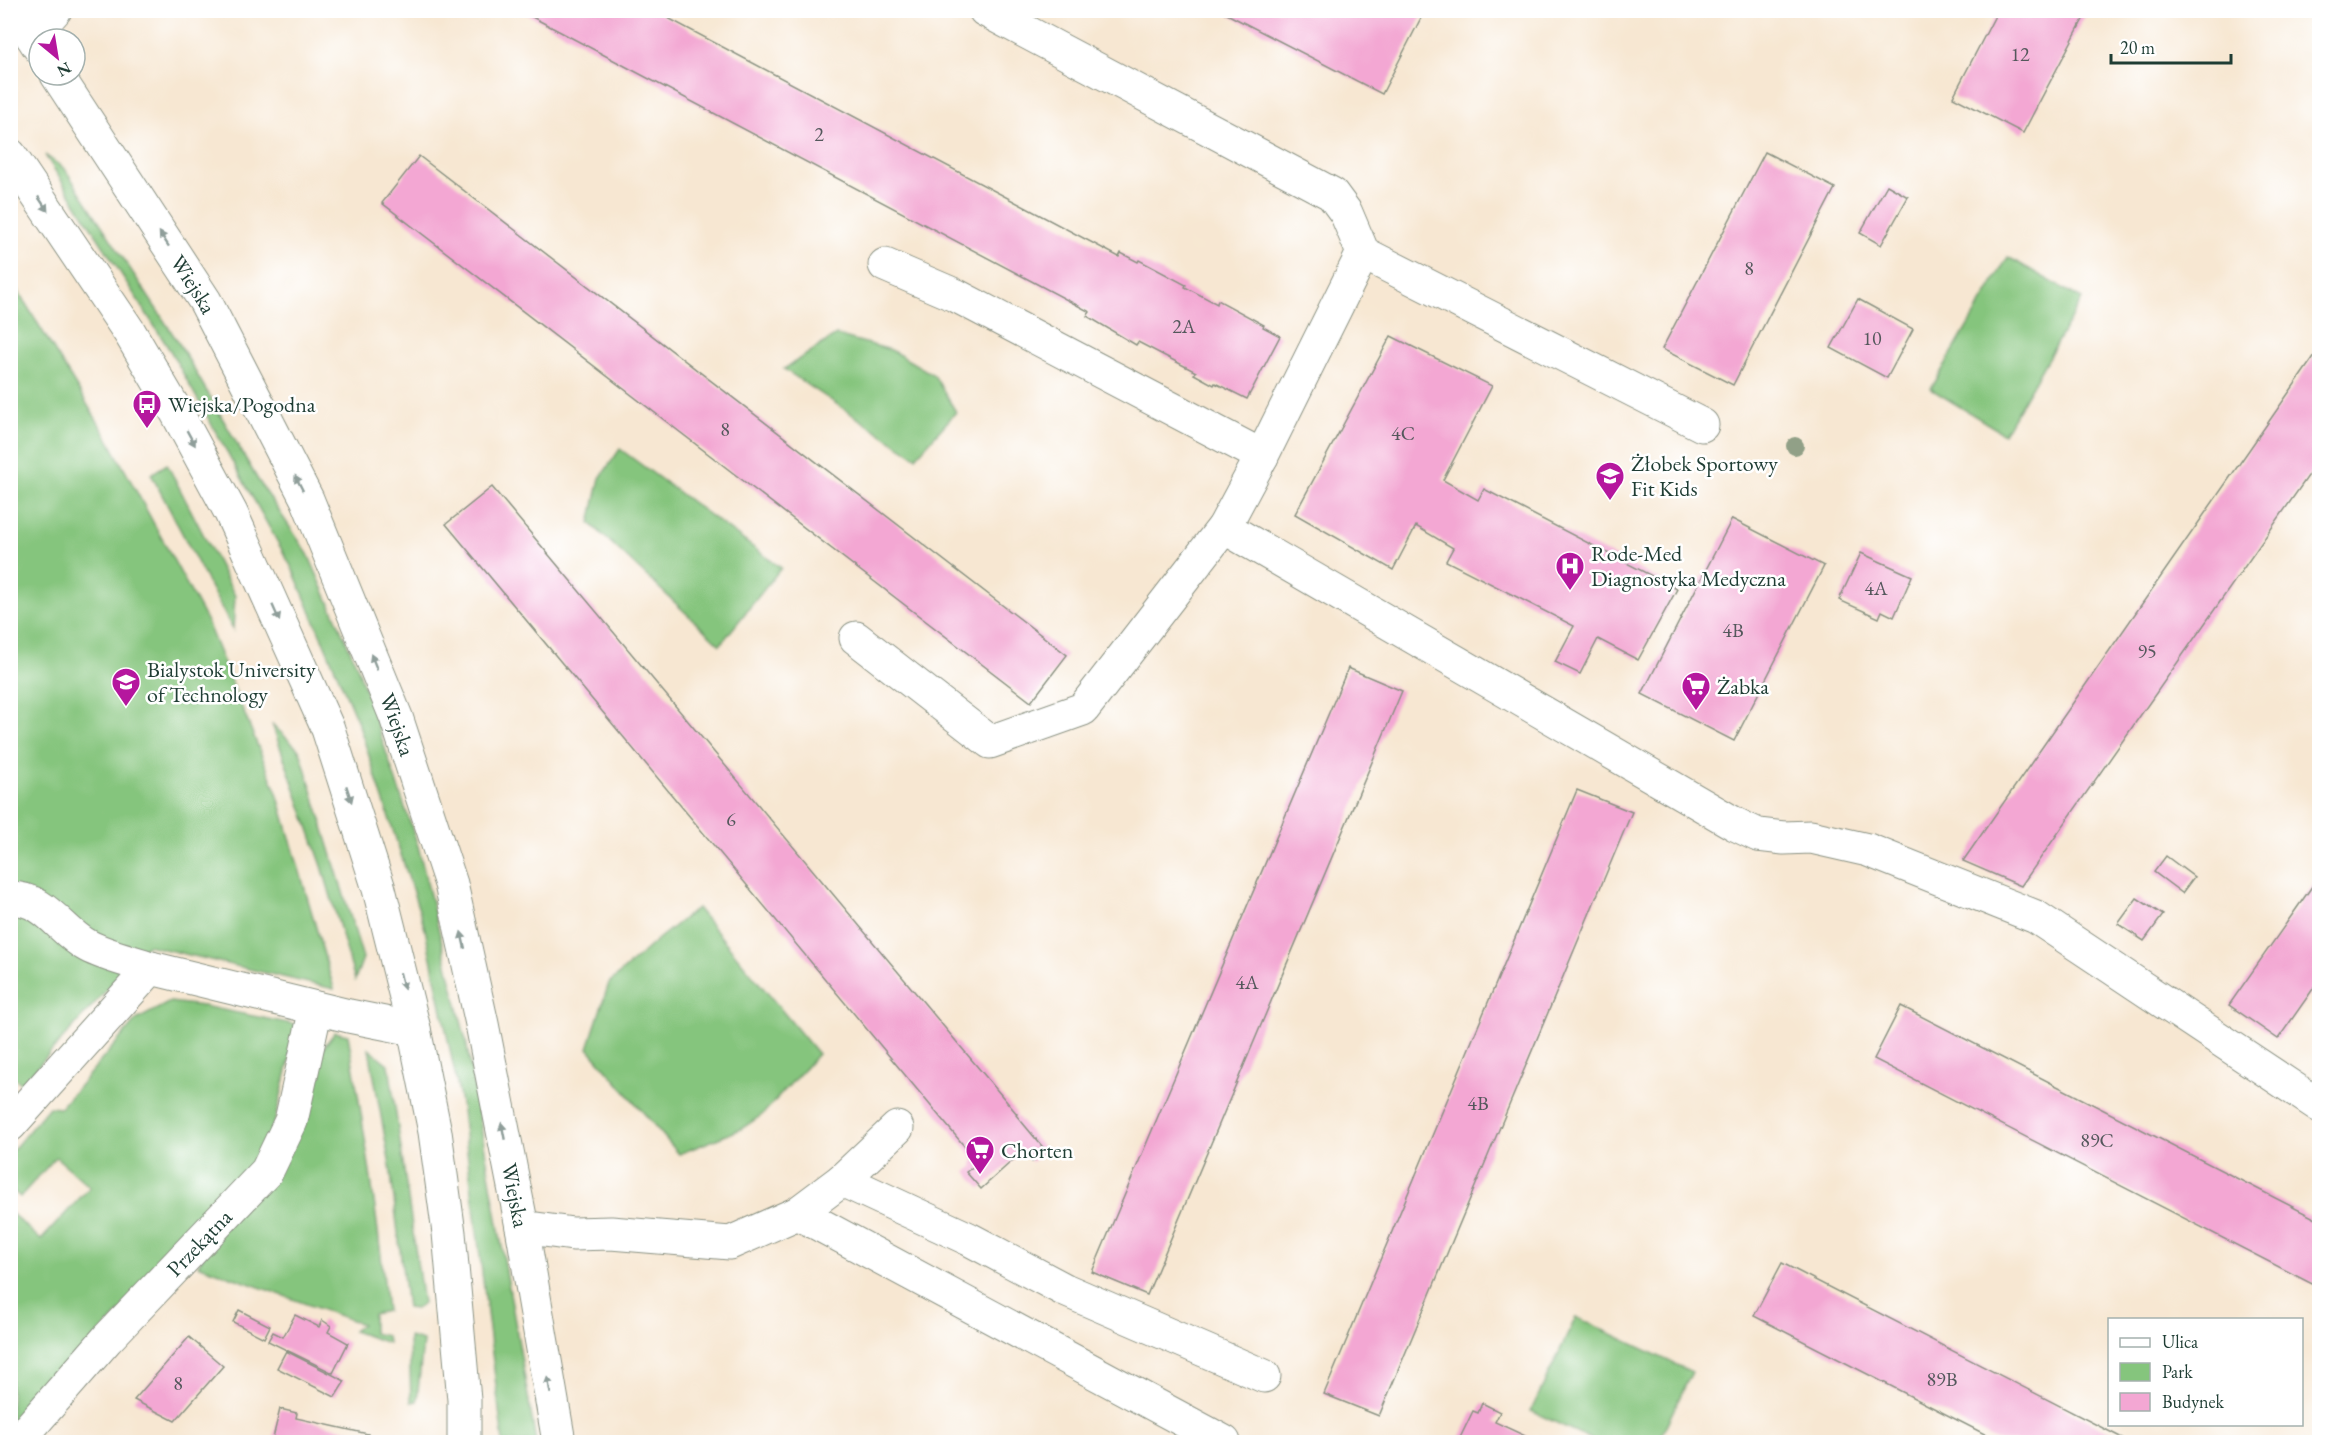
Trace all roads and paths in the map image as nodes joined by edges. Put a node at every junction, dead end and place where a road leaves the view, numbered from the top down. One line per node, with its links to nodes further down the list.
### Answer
1 (55, 10): 3 (main road)
2 (985, 10): 6 (main road)
3 (24, 36)
4 (65, 87): 21 (main road, Wiejska, one-way to 4)
5 (10, 155): 15 (main road, one-way to 15)
6 (1363, 253): 8 (main road); 9 (main road)
7 (885, 265): 9 (main road)
8 (1702, 425)
9 (1262, 456): 10 (main road)
10 (1224, 526): 11 (main road); 16 (main road)
11 (856, 638)
12 (10, 898): 13 (main road)
13 (151, 968): 14 (main road); 17 (main road)
14 (316, 1008): 15 (main road); 23 (main road, Przekątna)
15 (414, 1029): 24 (main road)
16 (2319, 1106)
17 (10, 1125)
18 (897, 1128): 19 (main road)
19 (842, 1180): 20 (main road); 22 (main road)
20 (798, 1213): 21 (main road); 26 (main road)
21 (522, 1227): 25 (main road, Wiejska, one-way to 21)
22 (1264, 1376)
23 (17, 1443)
24 (464, 1443)
25 (559, 1443)
26 (1224, 1443)

